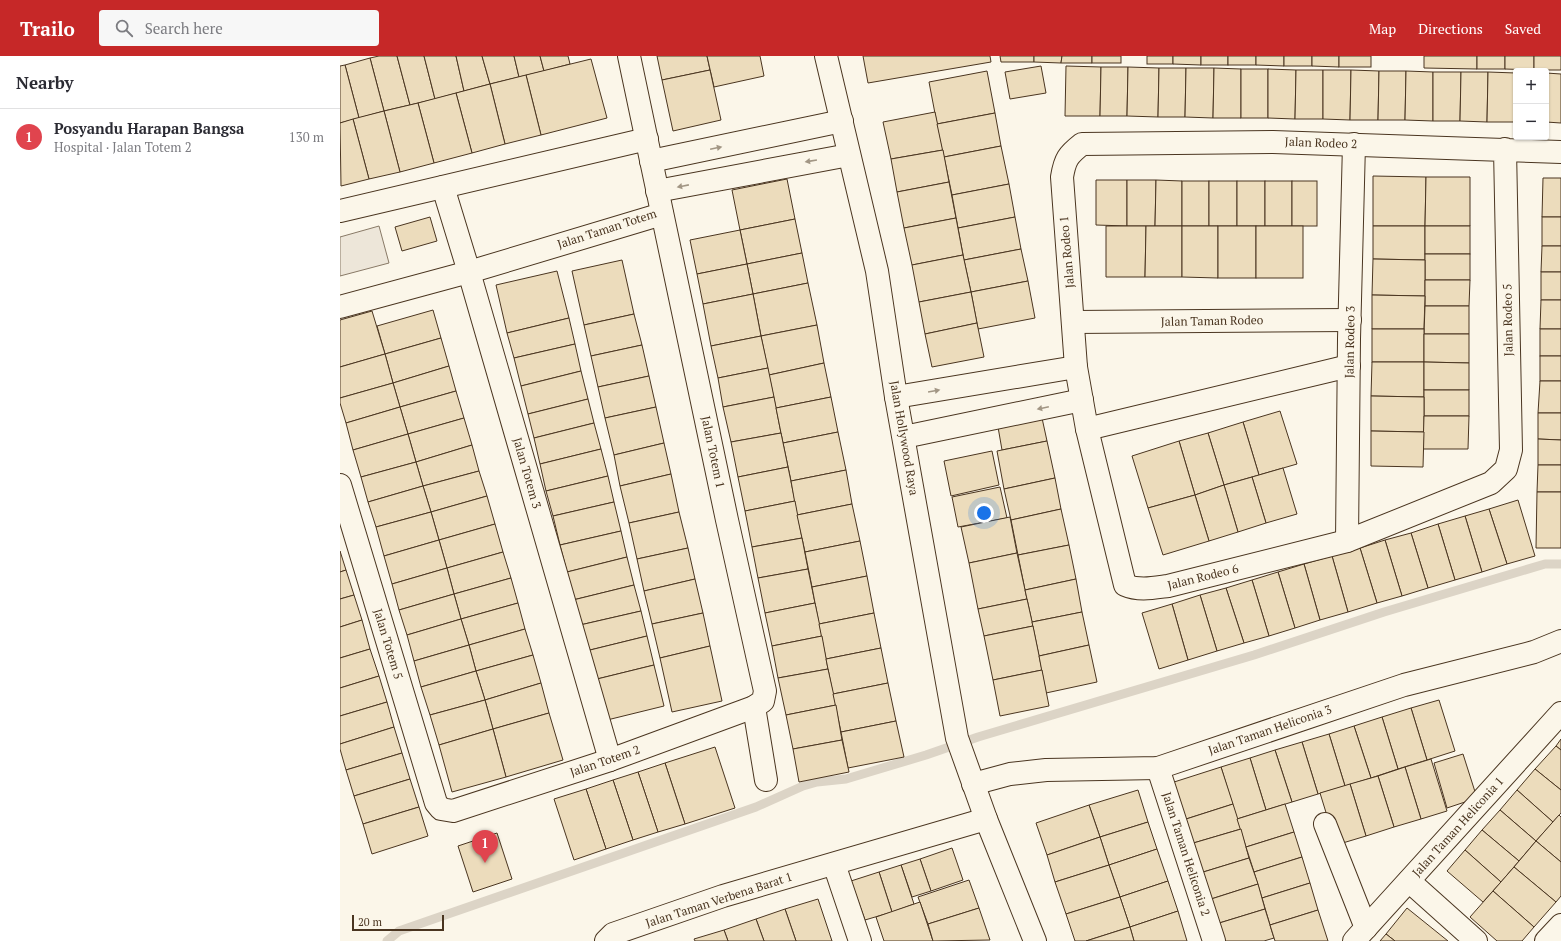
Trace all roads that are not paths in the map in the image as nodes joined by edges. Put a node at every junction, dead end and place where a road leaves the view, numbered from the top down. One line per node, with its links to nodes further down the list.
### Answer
1 (629, 56): 4 (street, Jalan Taman Totem)
2 (826, 56): 3 (street, Jalan Hollywood Raya)
3 (842, 121): 9 (street, Jalan Hollywood Raya); 10 (street, one-way to 3)
4 (647, 139): 10 (street, Jalan Taman Totem); 11 (street)
5 (1082, 144): 6 (street, Jalan Rodeo 2); 18 (street, Jalan Rodeo 1)
6 (1354, 144): 7 (street, Jalan Rodeo 2); 17 (street, Jalan Rodeo 3)
7 (1505, 149): 8 (street, Jalan Rodeo 2); 25 (street, Jalan Rodeo 5)
8 (1561, 152)
9 (850, 155): 12 (street, one-way to 12); 21 (street, Jalan Hollywood Raya)
10 (651, 161): 12 (street, Jalan Taman Totem)
11 (443, 187): 13 (street); 15 (street, Jalan Totem 3)
12 (657, 191): 14 (street, Jalan Taman Totem)
13 (340, 211)
14 (662, 214): 15 (street, Jalan Taman Totem); 29 (street, Jalan Totem 1)
15 (469, 272): 16 (street, Jalan Taman Totem); 31 (street, Jalan Totem 3)
16 (340, 307)
17 (1350, 320): 18 (street, Jalan Taman Rodeo); 19 (street, Jalan Rodeo 3)
18 (1074, 322): 20 (street, Jalan Rodeo 1)
19 (1349, 366): 23 (street); 27 (street, Jalan Rodeo 3)
20 (1076, 367): 21 (street, one-way to 20); 22 (street, Jalan Rodeo 6)
21 (896, 397): 24 (street, Jalan Hollywood Raya)
22 (1082, 400): 23 (street, Jalan Rodeo 6); 24 (street, one-way to 24)
23 (1087, 429): 27 (street, Jalan Rodeo 6)
24 (904, 437): 34 (street, Jalan Hollywood Raya)
25 (1491, 483): 27 (street, Jalan Rodeo 6)
26 (340, 485): 35 (street, Jalan Totem 5)
27 (1347, 541)
28 (1561, 641): 32 (street, Jalan Taman Heliconia 3)
29 (760, 699): 31 (street, Jalan Totem 2); 33 (street, Jalan Totem 1)
30 (1561, 713): 39 (street, Jalan Taman Heliconia 1)
31 (610, 760): 35 (street, Jalan Totem 2)
32 (1158, 768): 34 (street, Jalan Taman Heliconia 3); 45 (street, Jalan Taman Heliconia 2)
33 (766, 780)
34 (973, 784): 36 (street, Jalan Hollywood Raya)
35 (436, 804)
36 (986, 819): 38 (street, Jalan Taman Verbena Barat 1); 44 (street, Jalan Hollywood Raya)
37 (1324, 824): 41 (street)
38 (834, 864): 42 (street, Jalan Taman Verbena Barat 1); 43 (street)
39 (1410, 881): 41 (street, Jalan Taman Heliconia 1); 46 (street)
40 (1561, 925): 47 (street)
41 (1360, 934)
42 (606, 941)
43 (860, 941)
44 (1035, 941)
45 (1214, 941)
46 (1476, 941)
47 (1546, 941)

